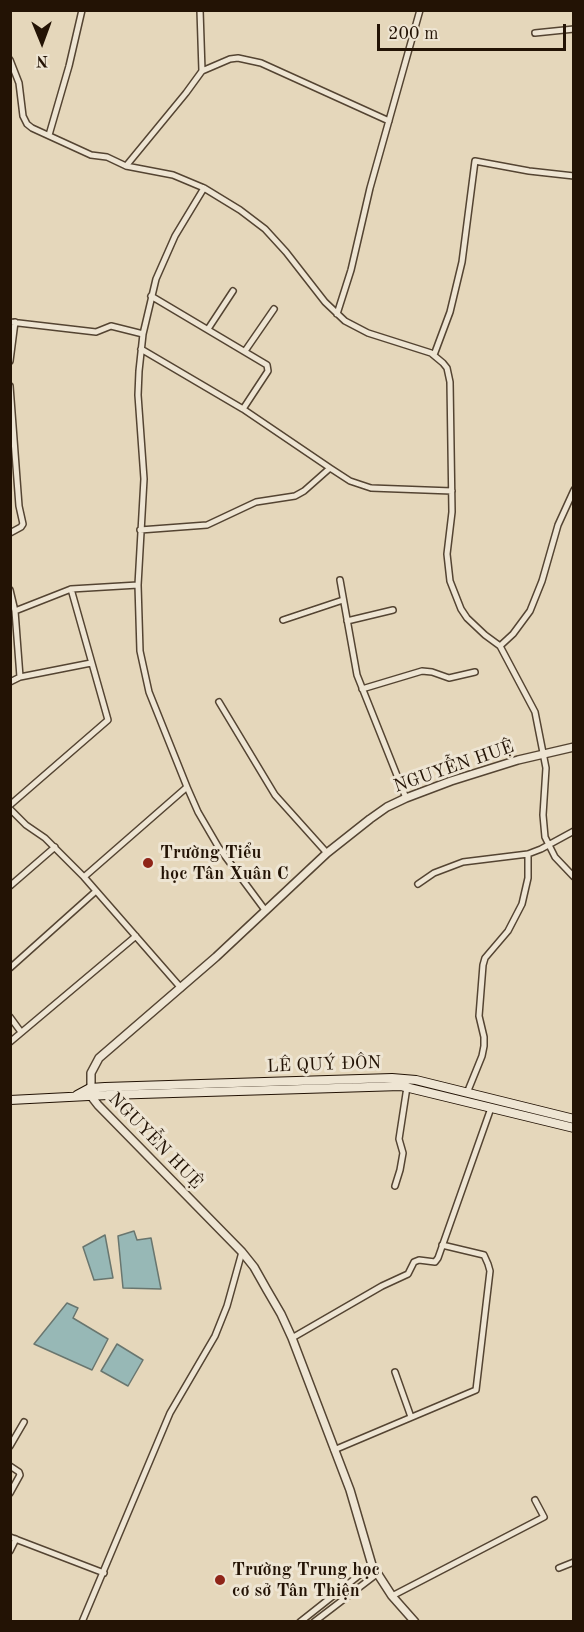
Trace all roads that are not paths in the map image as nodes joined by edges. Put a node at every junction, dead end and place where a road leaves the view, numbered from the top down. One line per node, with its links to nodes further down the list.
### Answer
1 (82, 10): 9 (street)
2 (201, 10): 7 (street)
3 (420, 10): 8 (street)
4 (573, 29): 5 (street)
5 (535, 33)
6 (10, 60): 9 (street)
7 (202, 71): 8 (street); 10 (street)
8 (389, 121): 16 (street)
9 (49, 135): 10 (street)
10 (126, 166): 12 (street)
11 (573, 176): 22 (street)
12 (204, 188): 14 (street); 16 (street)
13 (233, 291): 18 (street)
14 (151, 296): 18 (street); 19 (street)
15 (274, 309): 21 (street)
16 (337, 314): 22 (street)
17 (13, 322): 19 (street); 23 (street)
18 (208, 329): 21 (street)
19 (143, 334): 20 (street)
20 (141, 349): 25 (street); 29 (street)
21 (244, 351): 25 (street)
22 (434, 355): 28 (street)
23 (10, 361)
24 (10, 386): 30 (street)
25 (243, 409): 26 (street)
26 (330, 468): 28 (street); 29 (street)
27 (573, 490): 40 (street)
28 (452, 491): 40 (street)
29 (140, 530): 32 (street)
30 (10, 533)
31 (340, 580): 35 (street)
32 (138, 585): 33 (street); 49 (street)
33 (71, 589): 37 (street); 41 (street)
34 (10, 590): 37 (street)
35 (343, 600): 38 (street); 39 (street)
36 (393, 610): 39 (street)
37 (15, 611): 43 (street)
38 (283, 620)
39 (347, 621): 45 (street)
40 (500, 646): 48 (street)
41 (91, 663): 43 (street); 51 (street)
42 (475, 672): 45 (street)
43 (20, 677): 44 (street)
44 (10, 682)
45 (362, 689): 50 (street)
46 (219, 702): 55 (street)
47 (573, 747): 48 (street, NGUYỄN HUỆ)
48 (544, 753): 50 (street, NGUYỄN HUỆ); 53 (street)
49 (187, 788): 57 (street); 62 (street)
50 (406, 798): 55 (street, NGUYỄN HUỆ)
51 (10, 807): 54 (street)
52 (573, 831): 53 (street)
53 (548, 845): 56 (street); 58 (street)
54 (55, 848): 57 (street); 60 (street)
55 (327, 853): 62 (street, NGUYỄN HUỆ)
56 (528, 854): 59 (street); 72 (street)
57 (84, 877): 61 (street)
58 (573, 877)
59 (418, 884)
60 (10, 886)
61 (96, 891): 63 (street); 64 (street)
62 (265, 910): 65 (street, NGUYỄN HUỆ)
63 (136, 936): 65 (street); 67 (street)
64 (10, 968)
65 (181, 988): 71 (street, NGUYỄN HUỆ)
66 (10, 1017): 67 (street)
67 (21, 1032): 68 (street)
68 (10, 1042)
69 (303, 1084): 70 (main road, LÊ QUÝ ĐÔN); 71 (main road, LÊ QUÝ ĐÔN); 72 (main road, LÊ QUÝ ĐÔN)
70 (407, 1087): 74 (main road, LÊ QUÝ ĐÔN); 77 (street)
71 (91, 1092): 73 (main road, LÊ QUÝ ĐÔN); 79 (street, NGUYỄN HUỆ)
72 (467, 1093): 75 (main road, LÊ QUÝ ĐÔN)
73 (10, 1100)
74 (491, 1108): 76 (main road, LÊ QUÝ ĐÔN); 78 (street)
75 (573, 1119)
76 (573, 1128)
77 (395, 1186)
78 (442, 1245): 80 (street); 82 (street)
79 (242, 1252): 80 (street, NGUYỄN HUỆ); 94 (street)
80 (292, 1338): 85 (street, NGUYỄN HUỆ)
81 (395, 1372): 82 (street)
82 (411, 1417): 85 (street)
83 (24, 1422): 84 (street)
84 (10, 1446)
85 (334, 1450): 92 (street, NGUYỄN HUỆ)
86 (10, 1466): 87 (street)
87 (10, 1493)
88 (535, 1500): 96 (street)
89 (13, 1538): 90 (street); 94 (street)
90 (10, 1551)
91 (573, 1562): 93 (street)
92 (372, 1564): 95 (street, NGUYỄN HUỆ); 98 (street)
93 (559, 1568)
94 (104, 1573): 97 (street)
95 (378, 1573): 96 (street, NGUYỄN HUỆ); 99 (street)
96 (392, 1596): 100 (street, NGUYỄN HUỆ)
97 (82, 1622)
98 (300, 1622)
99 (314, 1622)
100 (416, 1622)

